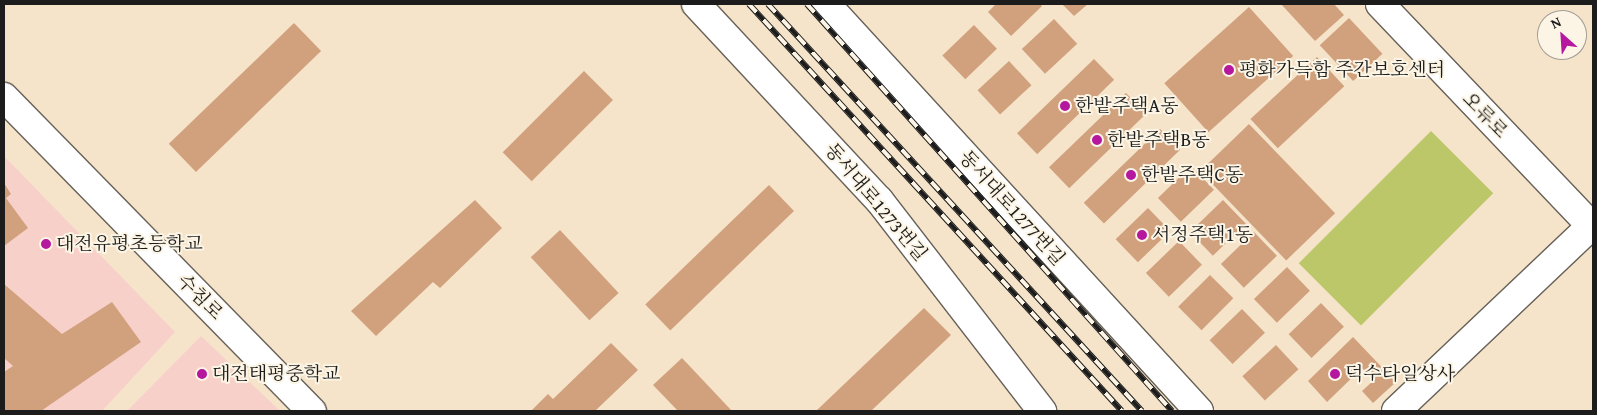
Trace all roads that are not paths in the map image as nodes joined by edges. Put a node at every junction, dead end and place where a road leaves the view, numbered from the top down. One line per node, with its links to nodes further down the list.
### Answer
1 (696, 4): 6 (street, 동서대로1273번길)
2 (826, 4): 8 (street, 동서대로1277번길)
3 (1380, 4): 5 (street, 오류로)
4 (4, 97): 7 (street, 수침로)
5 (1592, 227): 9 (street, 오류로)
6 (1031, 408)
7 (312, 411)
8 (1199, 411)
9 (1396, 411)

